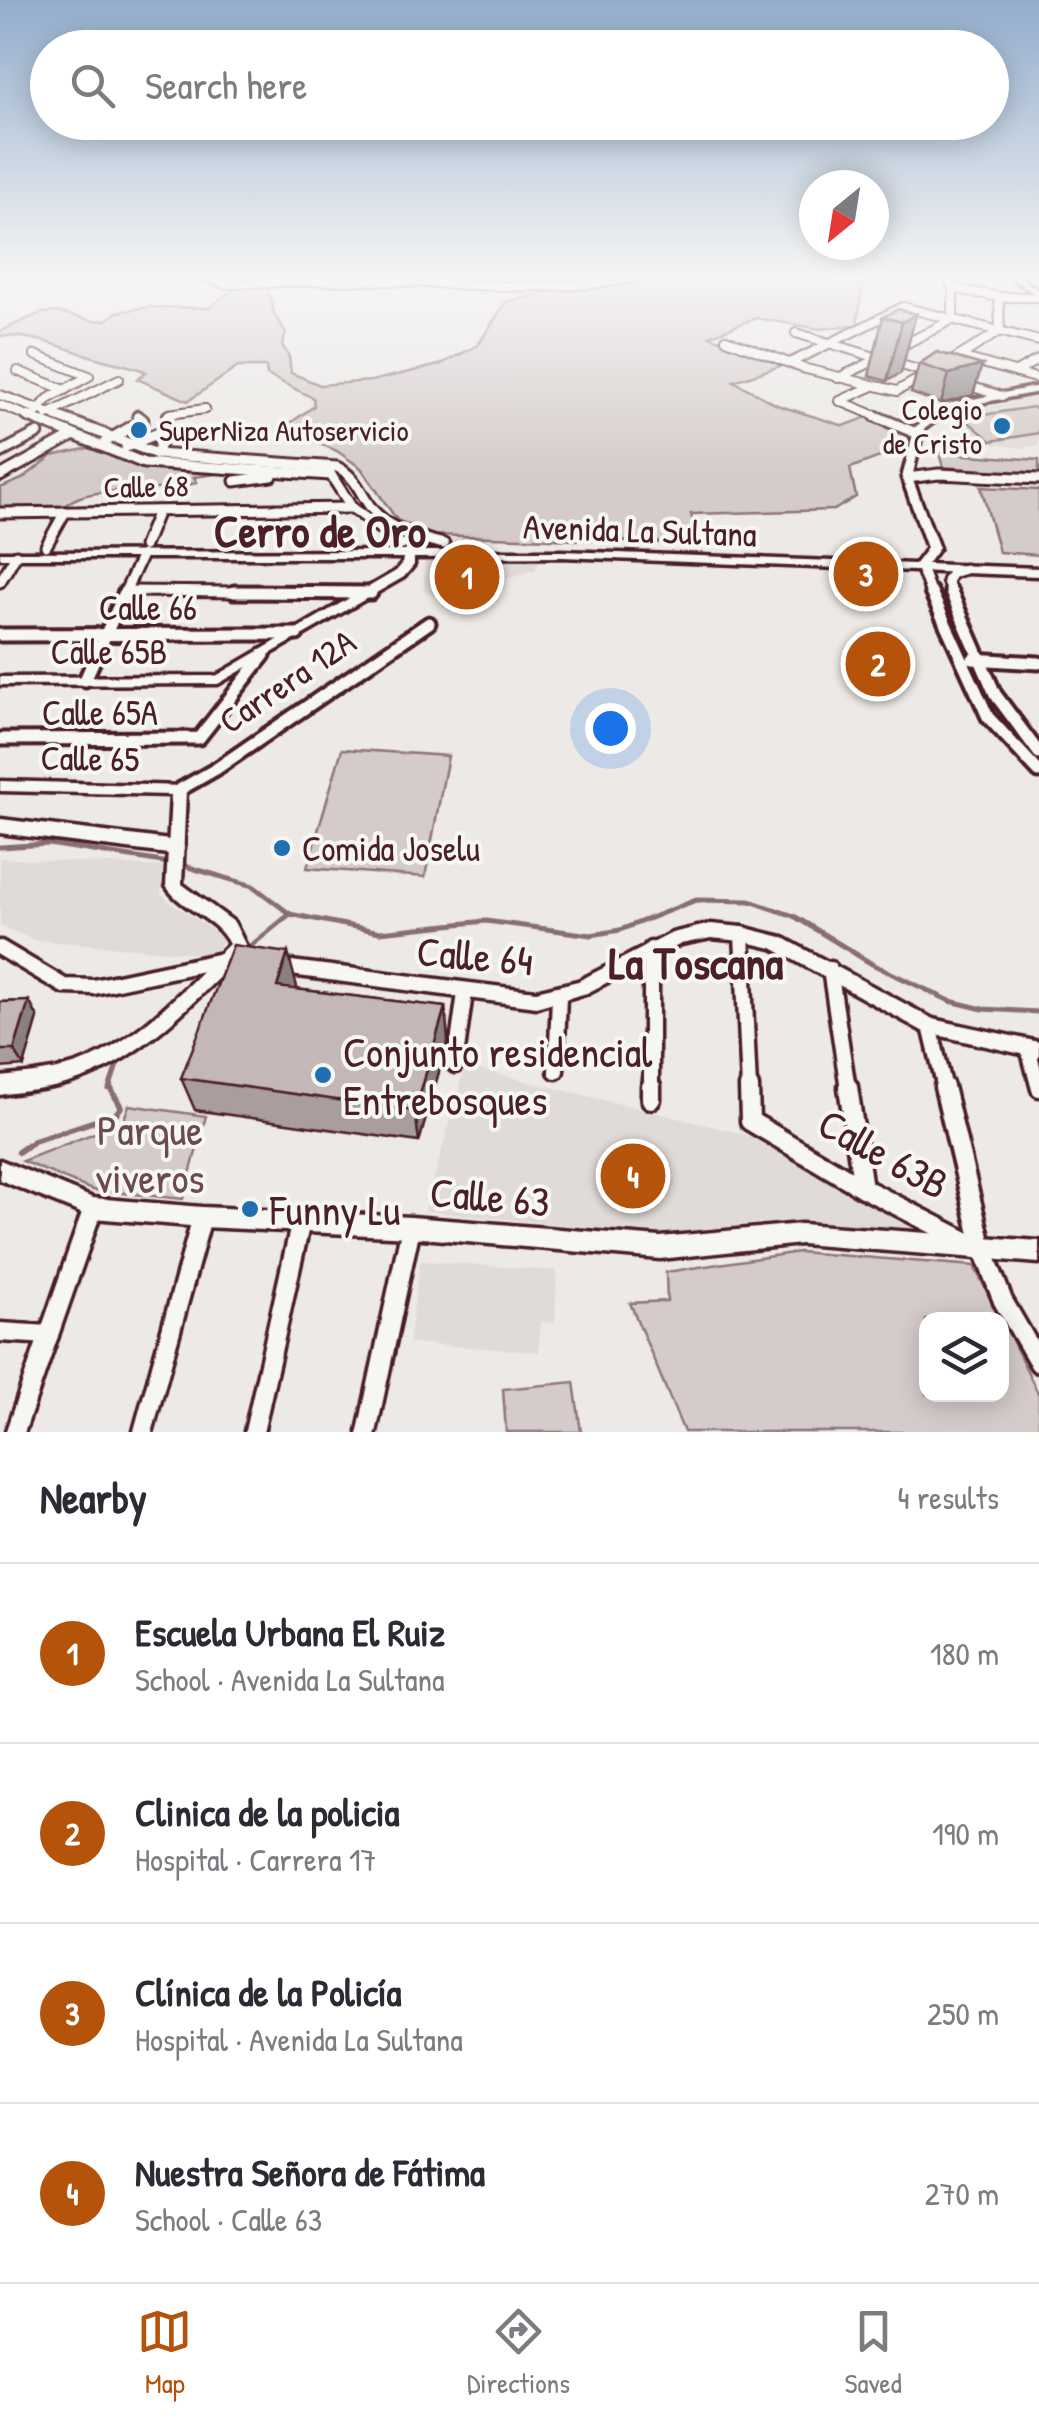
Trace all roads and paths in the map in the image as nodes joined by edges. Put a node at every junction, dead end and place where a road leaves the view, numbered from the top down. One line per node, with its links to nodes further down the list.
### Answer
1 (734, 343): 10 (street)
2 (828, 343): 5 (street)
3 (908, 343): 8 (street)
4 (982, 343): 7 (street)
5 (832, 344): 8 (street); 10 (street)
6 (35, 355): 19 (street)
7 (962, 356): 12 (street); 13 (street)
8 (880, 358): 13 (street); 14 (street)
9 (1039, 359): 12 (street)
10 (790, 363): 14 (street)
11 (18, 371): 19 (street)
12 (1016, 372): 16 (street)
13 (930, 374): 17 (street); 21 (street)
14 (838, 378): 17 (street)
15 (120, 379): 24 (street)
16 (1039, 379)
17 (873, 386): 29 (street)
18 (1039, 388): 21 (street)
19 (65, 390): 24 (street)
20 (0, 395): 24 (street)
21 (1002, 396): 29 (street)
22 (0, 406): 26 (street)
23 (203, 407): 27 (street)
24 (43, 412): 26 (street); 31 (street)
25 (138, 416): 31 (street)
26 (29, 417): 30 (street)
27 (163, 431): 33 (street); 35 (street)
28 (38, 433): 34 (street)
29 (916, 433): 37 (street)
30 (74, 435): 32 (street); 40 (street)
31 (110, 440): 32 (street); 33 (street)
32 (96, 445): 36 (street)
33 (127, 445): 35 (street); 36 (street)
34 (0, 454)
35 (157, 454): 48 (street)
36 (119, 455): 39 (street)
37 (909, 462): 38 (street); 41 (street)
38 (939, 474): 41 (street); 42 (street)
39 (331, 475): 43 (street); 44 (street)
40 (0, 476)
41 (908, 478): 56 (street)
42 (1039, 479)
43 (235, 481)
44 (352, 508): 45 (street, Calle 68); 51 (street)
45 (158, 511): 46 (street, Calle 68); 53 (street)
46 (66, 512): 47 (street, Calle 68); 49 (street)
47 (0, 513)
48 (444, 544): 51 (street, Avenida La Sultana); 52 (street, Avenida La Sultana)
49 (46, 546): 50 (street, Avenida La Sultana); 53 (street, Avenida La Sultana)
50 (0, 547)
51 (406, 548): 52 (street, Avenida La Sultana); 53 (street, Avenida La Sultana); 62 (street)
52 (471, 549): 56 (street, Avenida La Sultana)
53 (143, 550): 55 (street, Avenida La Sultana); 61 (street)
54 (0, 555): 55 (street, Avenida La Sultana)
55 (16, 555): 60 (street)
56 (924, 561): 57 (street, Avenida La Sultana); 58 (street, Avenida La Sultana); 68 (street)
57 (1039, 564)
58 (968, 568): 59 (street, Avenida La Sultana); 69 (street)
59 (1039, 572)
60 (0, 582)
61 (126, 591): 62 (street); 64 (street)
62 (371, 593): 65 (street)
63 (429, 623): 78 (street, Carrera 12A)
64 (107, 634): 65 (street, Calle 66); 66 (street, Calle 66); 71 (street)
65 (297, 634): 67 (street)
66 (0, 636)
67 (264, 655): 72 (street); 74 (street, Calle 65A)
68 (958, 655): 69 (street); 76 (street)
69 (976, 659): 70 (street); 75 (street)
70 (1039, 663)
71 (85, 680): 72 (street, Calle 65B); 73 (street, Calle 65B)
72 (218, 680)
73 (0, 682)
74 (0, 739)
75 (1039, 753)
76 (1039, 772)
77 (0, 786): 78 (street, Calle 65)
78 (179, 790): 80 (street)
79 (0, 826): 80 (street)
80 (175, 861): 84 (street)
81 (742, 934): 83 (street, Calle 64); 85 (street, Calle 64); 96 (street, Calle 63B)
82 (0, 948): 84 (street, Calle 64)
83 (651, 949): 87 (street, Calle 64); 94 (street)
84 (242, 962): 86 (street, Calle 64); 92 (street)
85 (830, 969): 88 (street, Calle 64); 96 (street)
86 (465, 992): 87 (street, Calle 64); 90 (street)
87 (559, 996): 91 (street)
88 (930, 1026): 89 (street, Calle 64); 101 (street)
89 (1033, 1049): 93 (street)
90 (455, 1065)
91 (556, 1070)
92 (0, 1086)
93 (1039, 1088)
94 (651, 1099)
95 (0, 1170): 97 (street, Calle 63)
96 (862, 1188): 101 (street, Calle 63B)
97 (93, 1208): 98 (street, Calle 63); 104 (street)
98 (202, 1217): 99 (street, Calle 63); 107 (street)
99 (300, 1221): 100 (street, Calle 63); 108 (street)
100 (411, 1227): 101 (street, Calle 63); 109 (street)
101 (983, 1250): 102 (street, Calle 63); 105 (street)
102 (1039, 1252)
103 (0, 1332): 104 (street)
104 (49, 1335): 106 (street)
105 (1039, 1363)
106 (15, 1432)
107 (143, 1432)
108 (254, 1432)
109 (366, 1432)

